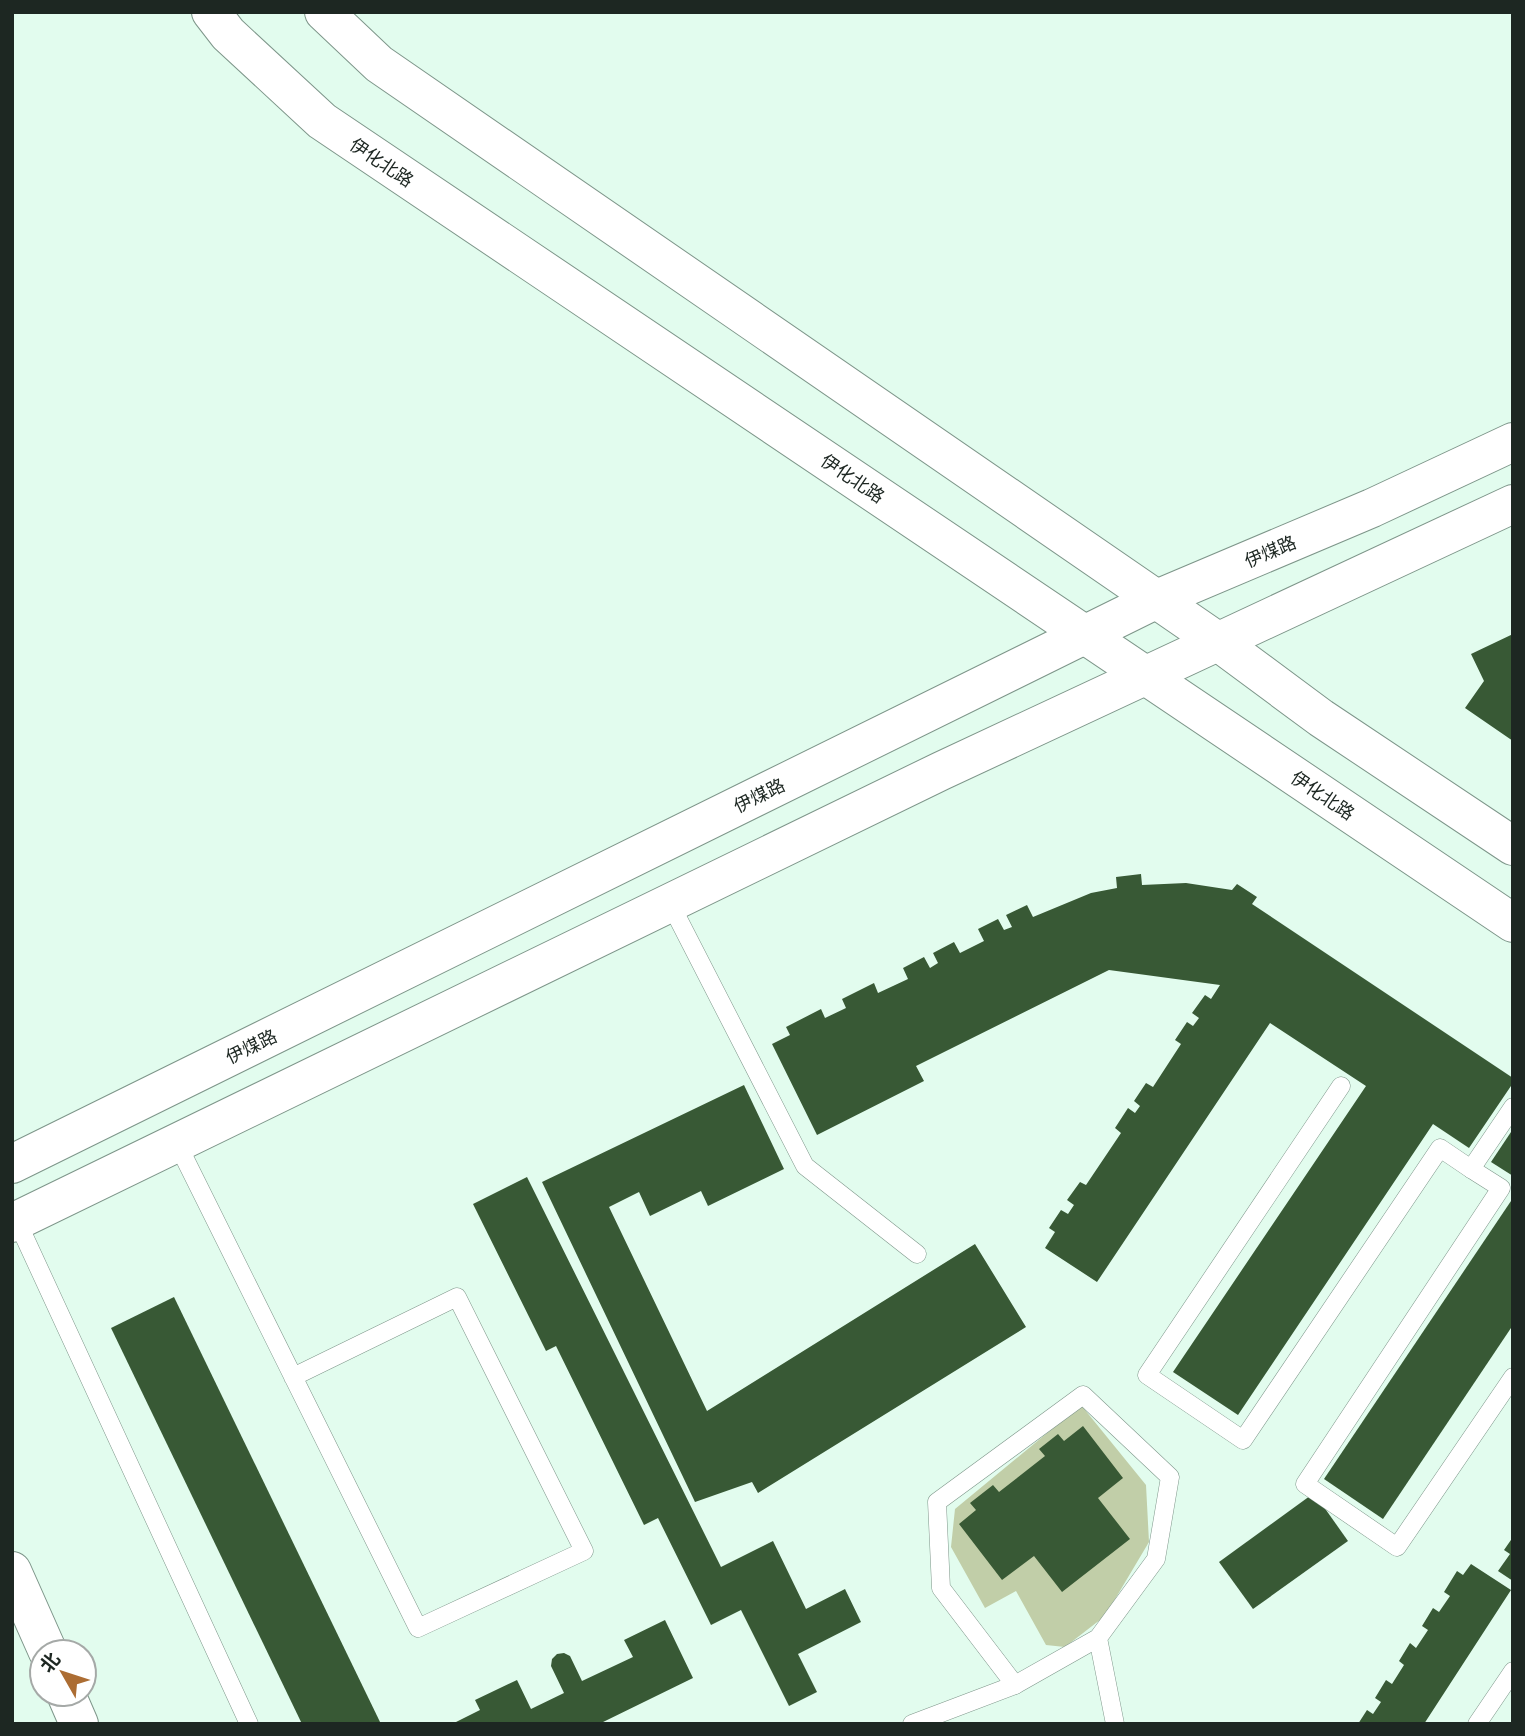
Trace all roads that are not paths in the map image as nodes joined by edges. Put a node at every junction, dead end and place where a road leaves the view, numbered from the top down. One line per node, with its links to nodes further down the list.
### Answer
1 (211, 12): 6 (main road, 伊化北路)
2 (324, 12): 5 (main road)
3 (1513, 442): 5 (main road, 伊煤路)
4 (1513, 504): 7 (main road)
5 (1157, 599): 6 (main road, 伊煤路); 7 (main road)
6 (1084, 635): 8 (main road, 伊化北路); 15 (main road, 伊煤路)
7 (1217, 641): 8 (main road); 9 (main road)
8 (1146, 676): 10 (main road); 11 (main road, 伊化北路)
9 (1513, 846)
10 (670, 903): 14 (main road); 18 (lane)
11 (1513, 923)
12 (1341, 1086): 16 (lane)
13 (1513, 1107): 16 (lane)
14 (177, 1143): 17 (main road); 19 (lane)
15 (12, 1164)
16 (1471, 1169): 20 (lane)
17 (15, 1222): 26 (lane)
18 (917, 1254)
19 (293, 1377): 19 (lane)
20 (1513, 1377)
21 (12, 1571): 22 (main road)
22 (42, 1638)
23 (1098, 1639): 25 (lane); 25 (lane); 28 (lane)
24 (1513, 1671): 29 (lane)
25 (1014, 1685): 27 (lane)
26 (249, 1724)
27 (912, 1724)
28 (1115, 1724)
29 (1478, 1724)

